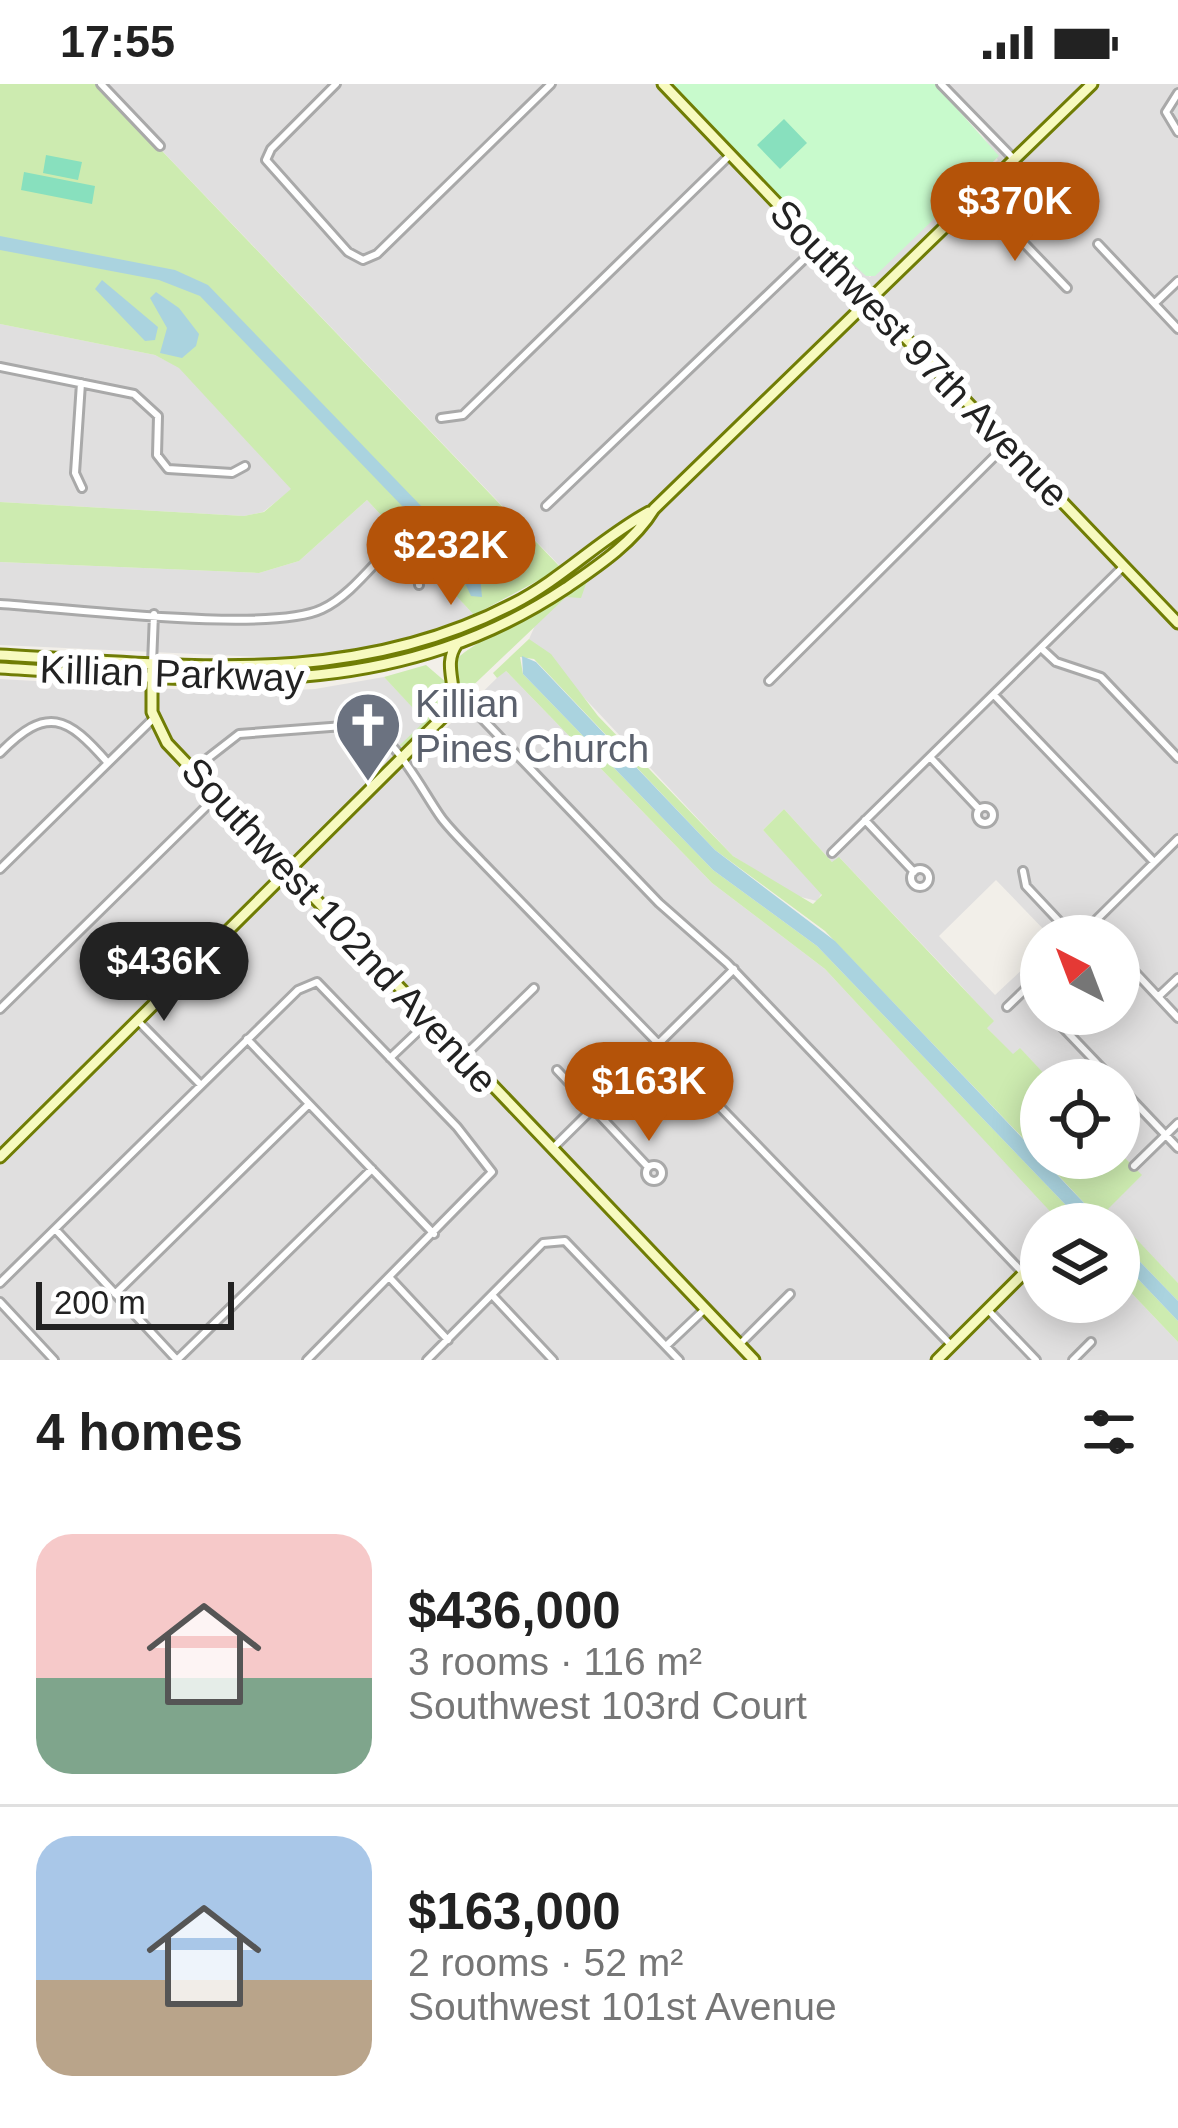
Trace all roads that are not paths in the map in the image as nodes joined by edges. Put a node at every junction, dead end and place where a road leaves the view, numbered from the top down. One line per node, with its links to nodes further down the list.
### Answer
1 (100, 84): 9 (street)
2 (336, 84): 3 (street)
3 (551, 84)
4 (663, 84): 10 (street, Southwest 97th Avenue)
5 (941, 84): 11 (street)
6 (1092, 84): 11 (street, Killian Parkway)
7 (1178, 93): 8 (street)
8 (1178, 132)
9 (160, 146)
10 (730, 154): 16 (street, Southwest 97th Avenue); 24 (street)
11 (1014, 159): 12 (street, Killian Parkway)
12 (984, 188): 13 (street, Killian Parkway); 14 (street)
13 (970, 201): 14 (street); 19 (street, Killian Parkway)
14 (992, 210): 18 (street)
15 (1098, 244): 20 (street)
16 (818, 246): 19 (street, Southwest 97th Avenue); 28 (street)
17 (1178, 281): 20 (street)
18 (1067, 289)
19 (869, 298): 25 (street, Southwest 97th Avenue); 29 (street, Killian Parkway)
20 (1155, 304): 21 (street)
21 (1178, 328)
22 (0, 370): 23 (street)
23 (81, 383): 26 (street); 27 (street)
24 (441, 418)
25 (1006, 444): 30 (street, Southwest 97th Avenue); 43 (street)
26 (245, 466)
27 (82, 488)
28 (546, 506)
29 (654, 509): 35 (street, Killian Parkway); 39 (street, Killian Parkway)
30 (1124, 566): 34 (street, Southwest 97th Avenue); 36 (street)
31 (419, 585): 33 (street)
32 (0, 604): 33 (street)
33 (154, 614): 39 (street, Southwest 102nd Avenue)
34 (1178, 622)
35 (457, 644): 38 (street, Killian Parkway); 41 (street)
36 (1041, 648): 44 (street); 49 (street)
37 (0, 655): 39 (street, Killian Parkway)
38 (419, 657): 41 (street); 42 (street, Killian Parkway)
39 (152, 664): 42 (street, Southwest 102nd Avenue)
40 (0, 668): 42 (street, Killian Parkway)
41 (449, 674): 45 (street)
42 (152, 678): 46 (street, Southwest 102nd Avenue)
43 (769, 681)
44 (994, 694): 48 (street); 58 (street)
45 (454, 701): 50 (street); 65 (street)
46 (154, 718): 51 (street); 52 (street, Southwest 102nd Avenue)
47 (1, 751): 51 (street)
48 (930, 757): 54 (street); 55 (street)
49 (1178, 758)
50 (401, 759): 52 (street); 60 (street); 78 (street)
51 (108, 763): 59 (street)
52 (193, 770): 53 (street, Southwest 102nd Avenue)
53 (217, 796): 60 (street, Southwest 102nd Avenue); 72 (street)
54 (979, 809)
55 (866, 820): 57 (street); 62 (street)
56 (1178, 839): 58 (street)
57 (832, 853)
58 (1154, 862): 64 (street)
59 (0, 869)
60 (286, 871): 74 (street); 75 (street, Southwest 102nd Avenue)
61 (1023, 871): 63 (street)
62 (914, 872)
63 (1055, 915)
64 (1102, 915)
65 (734, 969): 78 (street); 98 (street)
66 (1140, 978): 70 (street)
67 (1178, 978): 70 (street)
68 (534, 988): 79 (street)
69 (1020, 994): 71 (street)
70 (1158, 997): 73 (street)
71 (1007, 1006)
72 (0, 1009)
73 (1178, 1018)
74 (136, 1019): 83 (street); 89 (street)
75 (430, 1020): 79 (street, Southwest 102nd Avenue); 80 (street)
76 (1071, 1035): 81 (street)
77 (247, 1039): 80 (street); 83 (street); 84 (street)
78 (661, 1041): 85 (street); 112 (street)
79 (464, 1056): 91 (street, Southwest 102nd Avenue)
80 (390, 1058): 97 (street)
81 (1093, 1059)
82 (557, 1070): 85 (street)
83 (201, 1085): 96 (street)
84 (309, 1104): 95 (street); 102 (street)
85 (593, 1108): 91 (street); 94 (street)
86 (1140, 1108): 88 (street)
87 (1178, 1123): 88 (street)
88 (1166, 1135): 90 (street); 93 (street)
89 (4, 1146): 92 (street)
90 (1178, 1148)
91 (552, 1149): 106 (street, Southwest 102nd Avenue)
92 (0, 1157)
93 (1140, 1160)
94 (648, 1167)
95 (372, 1169): 97 (street); 114 (street)
96 (55, 1229): 101 (street); 102 (street)
97 (434, 1234): 99 (street)
98 (1020, 1270)
99 (390, 1278): 108 (street); 115 (street)
100 (1020, 1278): 107 (street)
101 (0, 1283)
102 (116, 1294): 114 (street)
103 (790, 1294): 110 (street)
104 (492, 1295): 108 (street); 111 (street); 117 (street)
105 (0, 1302): 113 (street)
106 (705, 1309): 110 (street, Southwest 102nd Avenue); 111 (street)
107 (988, 1310): 112 (street); 121 (street)
108 (448, 1340): 116 (street)
109 (1091, 1342): 122 (street)
110 (739, 1345): 119 (street, Southwest 102nd Avenue)
111 (666, 1346): 118 (street)
112 (952, 1346): 120 (street)
113 (52, 1359)
114 (177, 1360)
115 (307, 1360)
116 (427, 1360)
117 (553, 1360)
118 (679, 1360)
119 (754, 1360)
120 (938, 1360)
121 (1036, 1360)
122 (1072, 1360)

